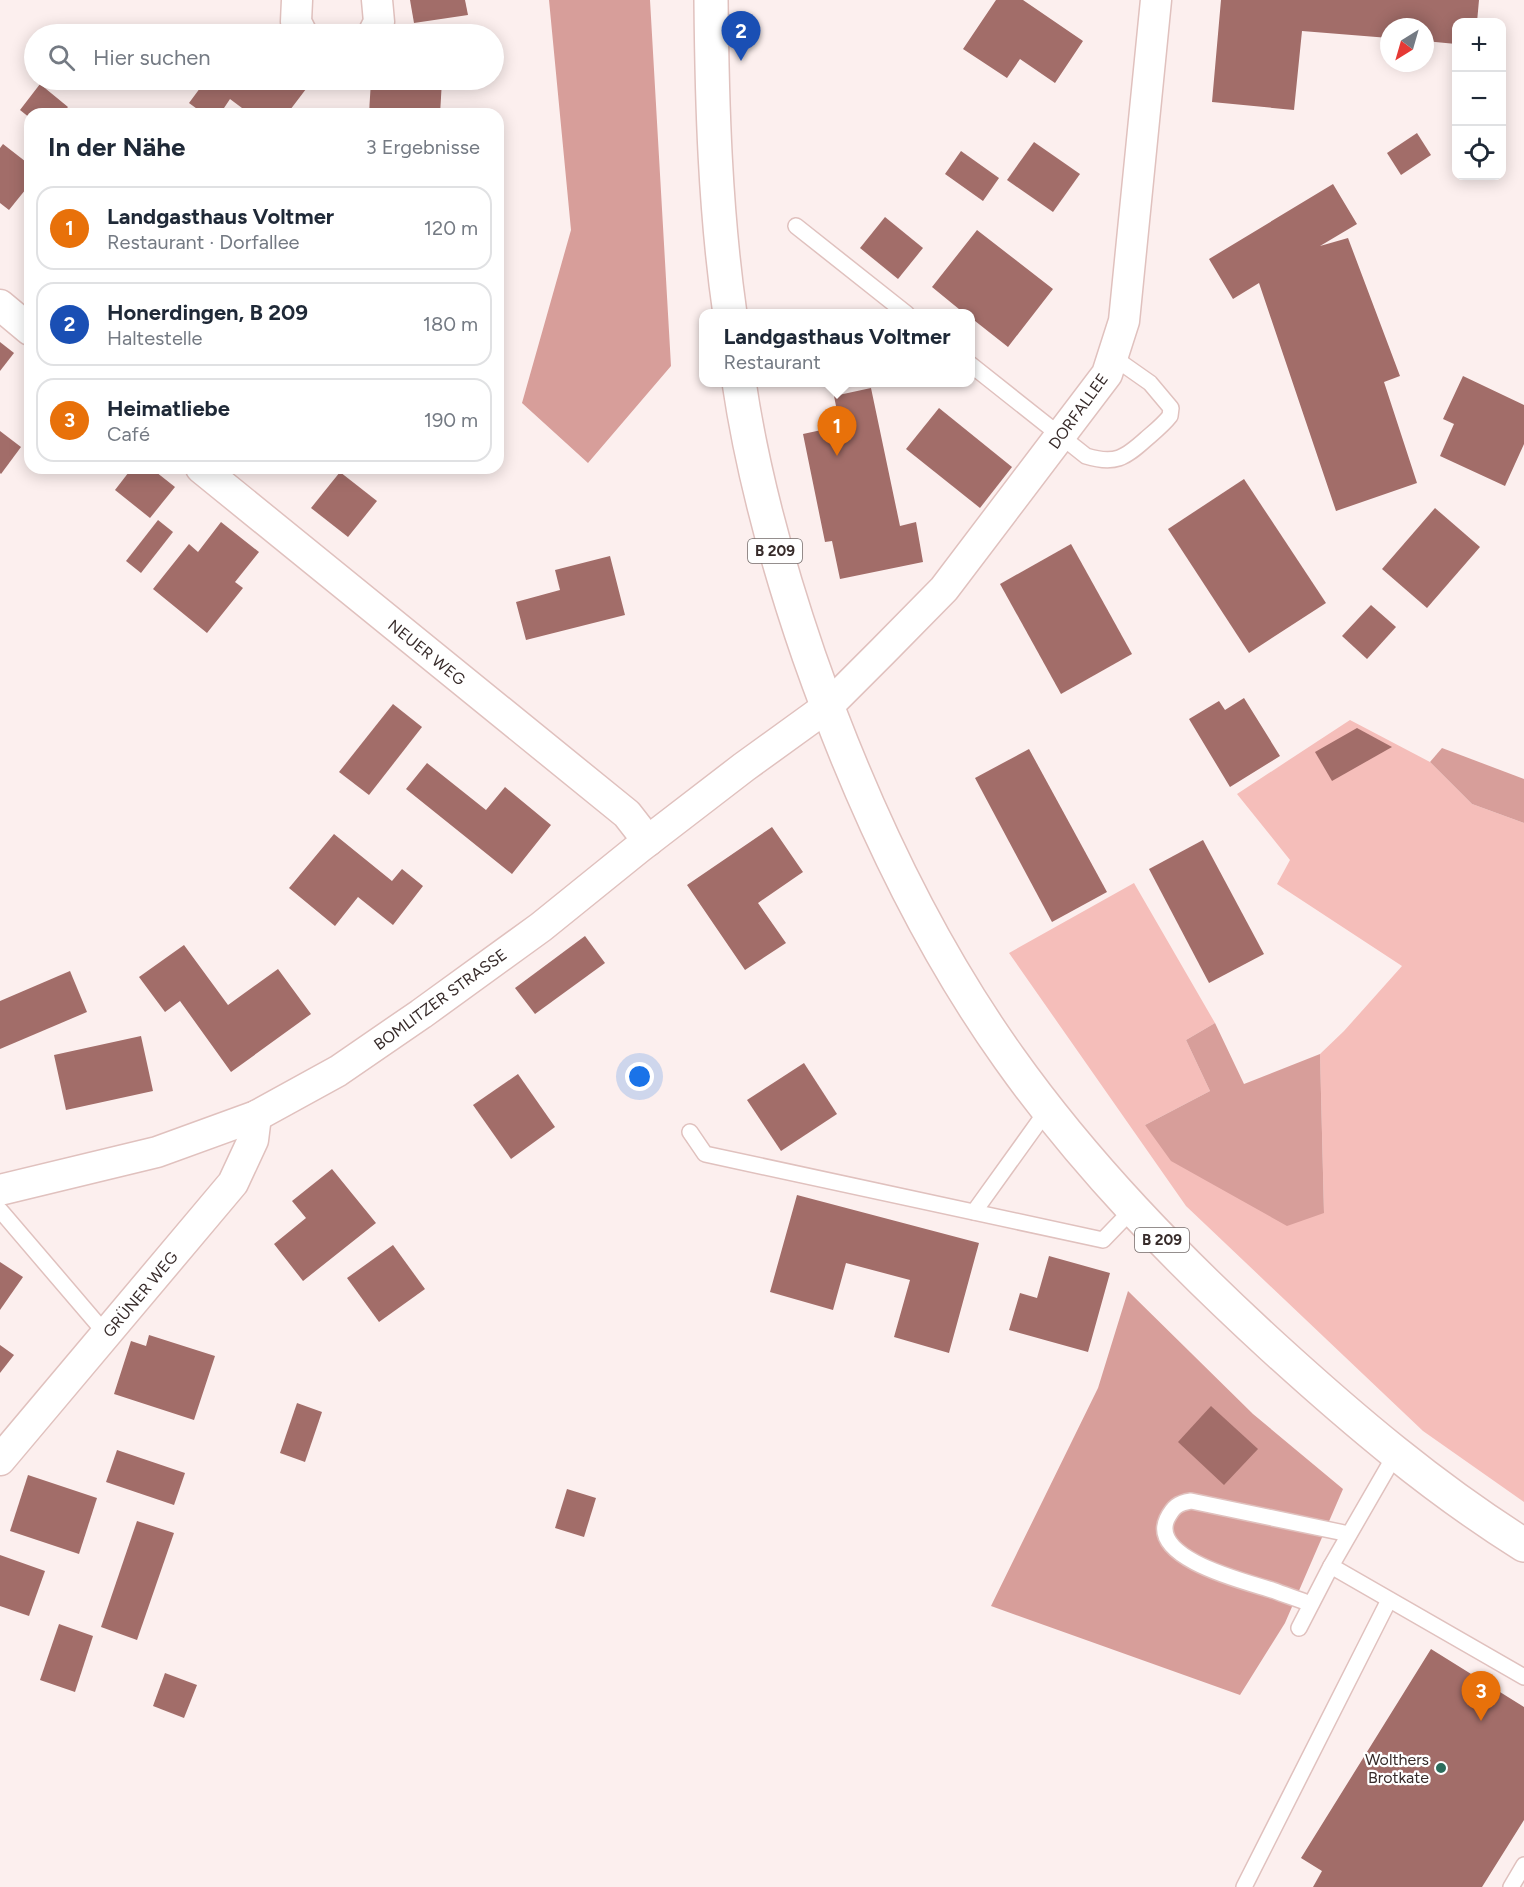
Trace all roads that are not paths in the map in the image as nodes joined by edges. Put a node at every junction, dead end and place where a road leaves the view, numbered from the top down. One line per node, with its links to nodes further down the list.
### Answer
1 (297, 0): 5 (street)
2 (377, 0): 6 (street)
3 (711, 0): 9 (main road)
4 (1156, 0): 12 (street, DORFALLEE)
5 (297, 24)
6 (378, 24)
7 (796, 226): 10 (lane)
8 (0, 305): 11 (street)
9 (729, 309)
10 (901, 309)
11 (24, 325)
12 (1113, 357): 15 (street, DORFALLEE); 15 (lane)
13 (975, 368): 15 (lane)
14 (740, 387): 17 (main road, B 209)
15 (1061, 435): 17 (street, DORFALLEE)
16 (208, 474): 18 (street, NEUER WEG)
17 (827, 707): 18 (street, BOMLITZER STRASSE); 19 (main road, B 209)
18 (648, 841): 20 (street, BOMLITZER STRASSE)
19 (1048, 1109): 24 (main road, B 209); 25 (lane)
20 (256, 1116): 22 (street, BOMLITZER STRASSE); 26 (street, GRÜNER WEG)
21 (690, 1132): 25 (lane)
22 (0, 1190)
23 (0, 1210): 26 (lane)
24 (1132, 1210): 25 (lane); 27 (main road, B 209)
25 (974, 1212)
26 (106, 1334): 28 (street, GRÜNER WEG)
27 (1395, 1455): 29 (lane); 30 (main road, B 209)
28 (0, 1460)
29 (1349, 1534): 31 (lane); 33 (lane)
30 (1524, 1545)
31 (1331, 1566): 32 (lane); 33 (lane)
32 (1389, 1600): 35 (lane); 37 (lane)
33 (1311, 1604): 34 (lane)
34 (1299, 1628)
35 (1524, 1677)
36 (1524, 1865): 38 (lane)
37 (1244, 1887)
38 (1511, 1887)

